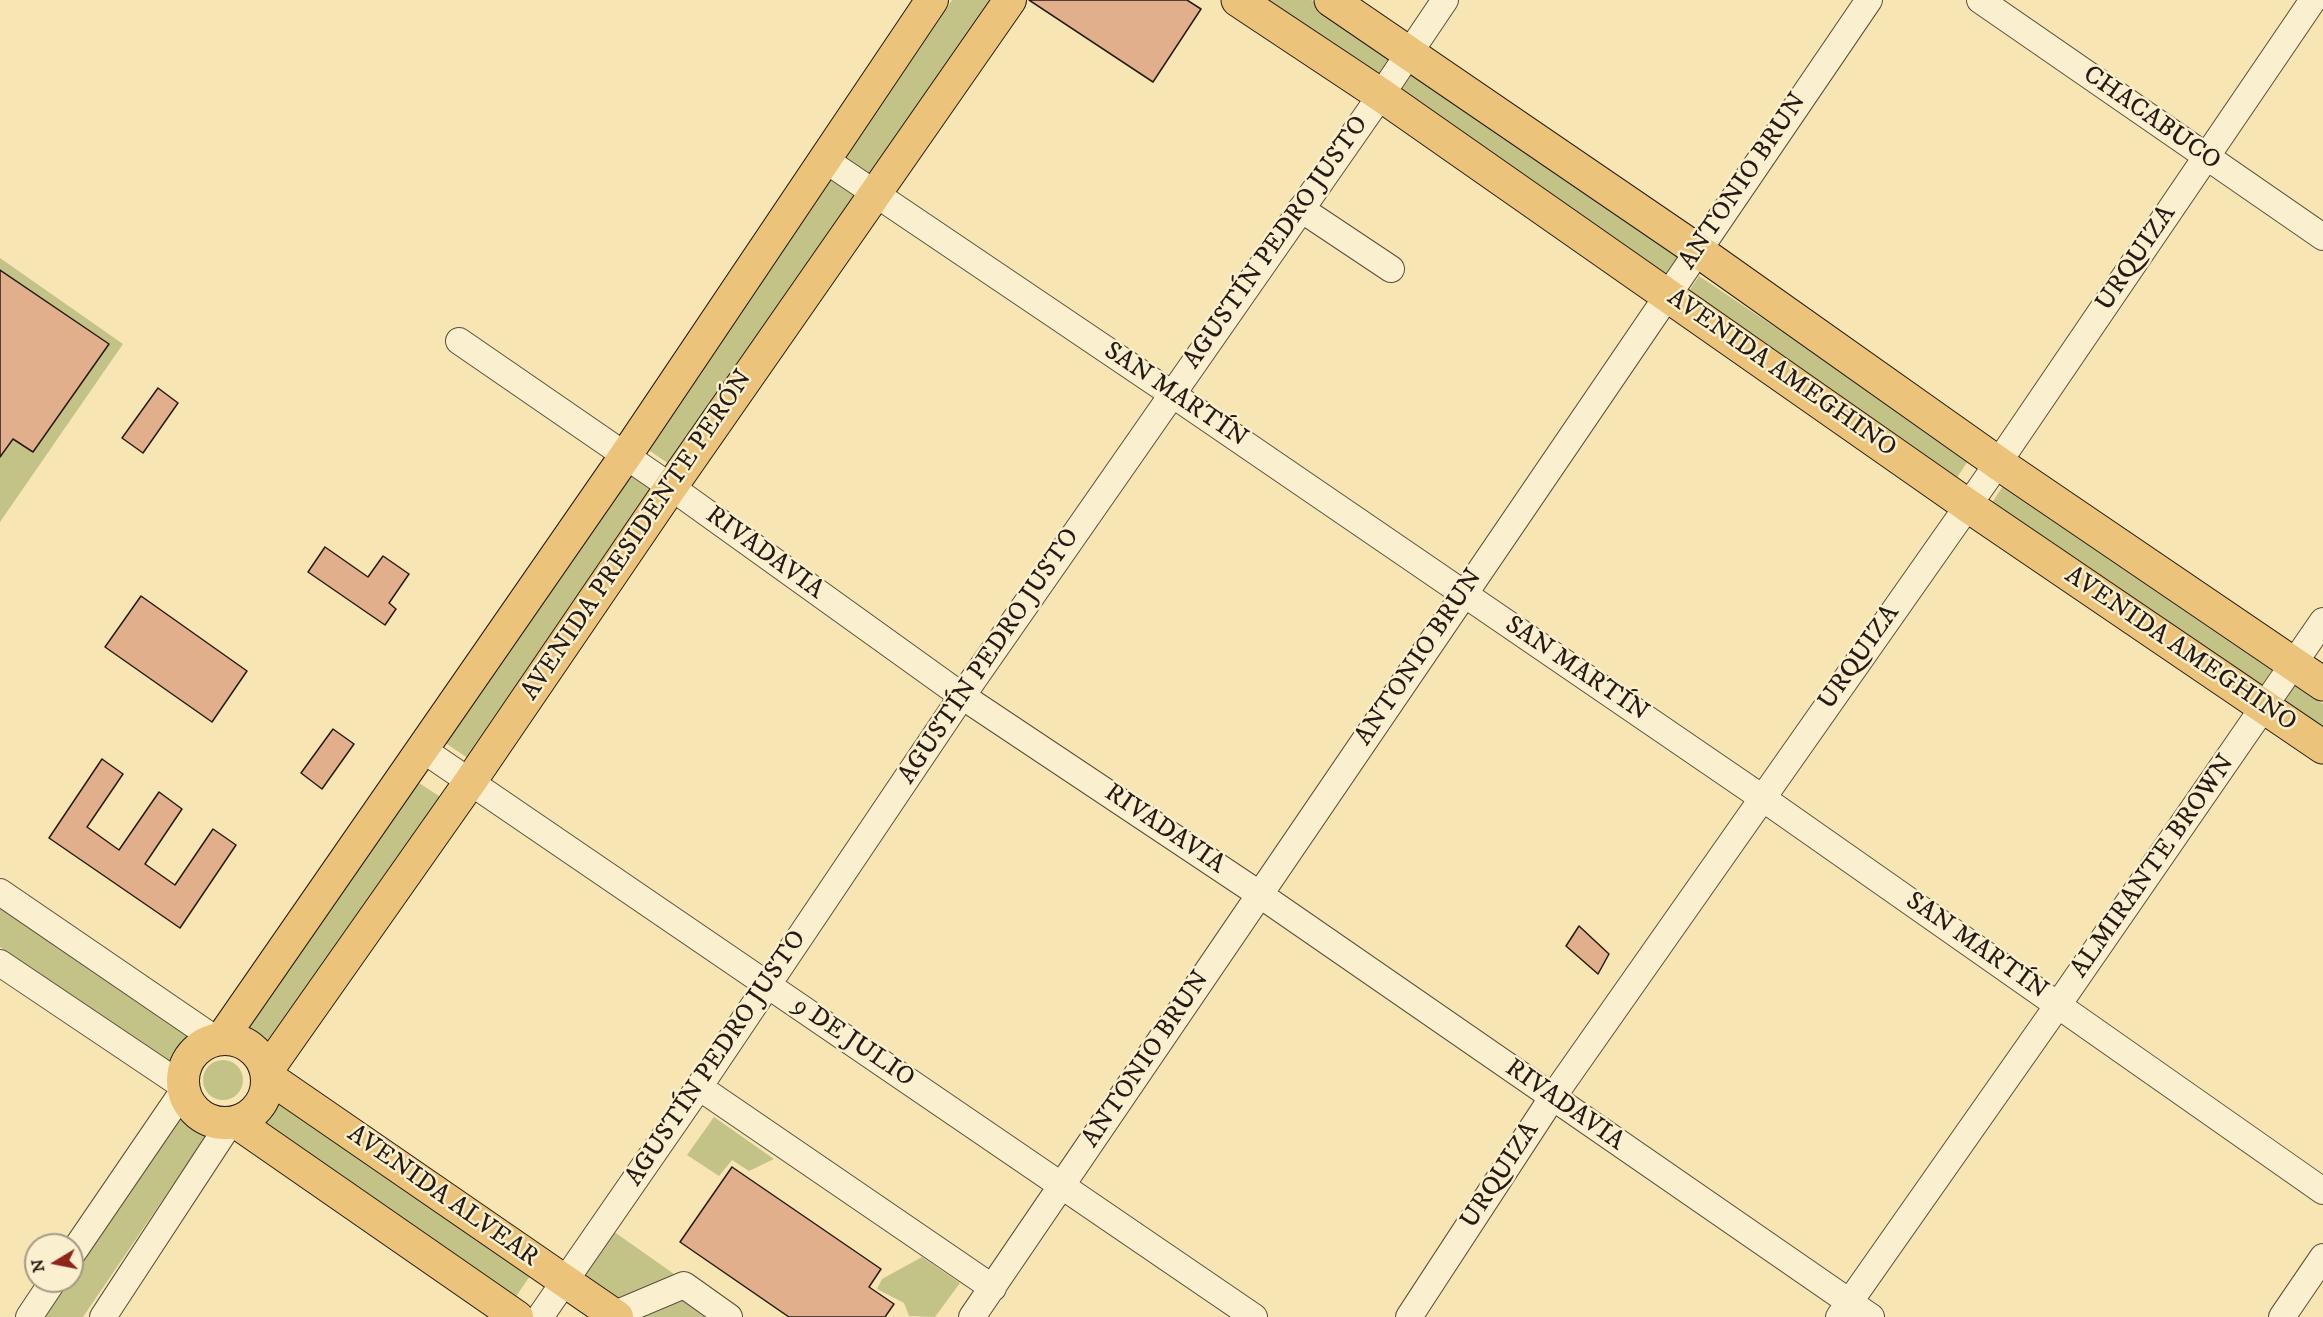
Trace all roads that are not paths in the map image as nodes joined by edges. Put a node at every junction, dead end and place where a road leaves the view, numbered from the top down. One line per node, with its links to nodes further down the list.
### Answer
1 (932, 0): 12 (main road)
2 (1010, 0): 13 (main road, AVENIDA PRESIDENTE PERÓN)
3 (1238, 0): 10 (highway, AVENIDA AMEGHINO)
4 (1331, 0): 9 (highway, AVENIDA AMEGHINO)
5 (1445, 0): 9 (street, AGUSTÍN PEDRO JUSTO)
6 (1869, 0): 16 (street, ANTONIO BRUN)
7 (1980, 0): 11 (street, CHACABUCO)
8 (2313, 0): 11 (street, URQUIZA)
9 (1408, 53): 10 (street, AGUSTÍN PEDRO JUSTO); 16 (highway, AVENIDA AMEGHINO)
10 (1381, 95): 14 (street, AGUSTÍN PEDRO JUSTO); 18 (highway, AVENIDA AMEGHINO)
11 (2206, 156): 15 (street, CHACABUCO); 22 (street, URQUIZA)
12 (824, 159): 13 (street, SAN MARTÍN); 21 (main road)
13 (875, 192): 20 (street, SAN MARTÍN); 23 (main road, AVENIDA PRESIDENTE PERÓN)
14 (1301, 209): 17 (street); 20 (street, AGUSTÍN PEDRO JUSTO)
15 (2323, 237)
16 (1697, 250): 18 (street, ANTONIO BRUN); 22 (highway, AVENIDA AMEGHINO)
17 (1391, 269)
18 (1668, 294): 24 (highway, AVENIDA AMEGHINO); 25 (street, ANTONIO BRUN)
19 (459, 341): 21 (street, RIVADAVIA)
20 (1172, 394): 25 (street, SAN MARTÍN); 29 (street, AGUSTÍN PEDRO JUSTO)
21 (626, 455): 23 (street, RIVADAVIA); 32 (main road)
22 (1998, 463): 24 (street, URQUIZA); 27 (highway, AVENIDA AMEGHINO)
23 (671, 487): 29 (street, RIVADAVIA); 33 (main road, AVENIDA PRESIDENTE PERÓN)
24 (1967, 505): 30 (highway, AVENIDA AMEGHINO); 34 (street, URQUIZA)
25 (1464, 594): 34 (street, SAN MARTÍN); 36 (street, ANTONIO BRUN)
26 (2323, 621): 27 (street, ALMIRANTE BROWN)
27 (2294, 664): 28 (highway, AVENIDA AMEGHINO); 30 (street, ALMIRANTE BROWN)
28 (2323, 684)
29 (962, 696): 36 (street, RIVADAVIA); 38 (street, AGUSTÍN PEDRO JUSTO)
30 (2264, 708): 31 (highway, AVENIDA AMEGHINO); 39 (street, ALMIRANTE BROWN)
31 (2323, 747)
32 (422, 749): 33 (street, 9 DE JULIO); 40 (main road)
33 (470, 782): 38 (street, 9 DE JULIO); 41 (main road, AVENIDA PRESIDENTE PERÓN)
34 (1761, 797): 39 (street, SAN MARTÍN); 44 (street, URQUIZA)
35 (0, 892): 40 (street)
36 (1259, 894): 44 (street, RIVADAVIA); 46 (street, ANTONIO BRUN)
37 (0, 963): 43 (street)
38 (767, 984): 42 (street, AGUSTÍN PEDRO JUSTO); 46 (street, 9 DE JULIO)
39 (2058, 1005): 47 (street, SAN MARTÍN); 53 (street, ALMIRANTE BROWN)
40 (218, 1039): 41 (main road); 43 (main road)
41 (267, 1074): 45 (main road); 50 (main road, AVENIDA ALVEAR)
42 (699, 1087): 50 (street, AGUSTÍN PEDRO JUSTO); 51 (street)
43 (183, 1088): 45 (main road); 48 (street)
44 (1552, 1098): 53 (street, RIVADAVIA); 62 (street, URQUIZA)
45 (233, 1122): 56 (street); 57 (main road)
46 (1062, 1185): 51 (street, ANTONIO BRUN); 61 (street, 9 DE JULIO)
47 (2323, 1191)
48 (84, 1236)
49 (2323, 1257): 64 (street)
50 (565, 1282): 54 (main road, AVENIDA ALVEAR); 58 (street, AGUSTÍN PEDRO JUSTO)
51 (993, 1288): 60 (street, ANTONIO BRUN)
52 (45, 1293): 55 (street)
53 (1844, 1310): 63 (street, RIVADAVIA)
54 (615, 1316): 59 (street)
55 (29, 1317)
56 (103, 1317)
57 (517, 1317)
58 (540, 1317)
59 (729, 1317)
60 (972, 1317)
61 (1254, 1317)
62 (1409, 1317)
63 (1870, 1317)
64 (2282, 1317)

